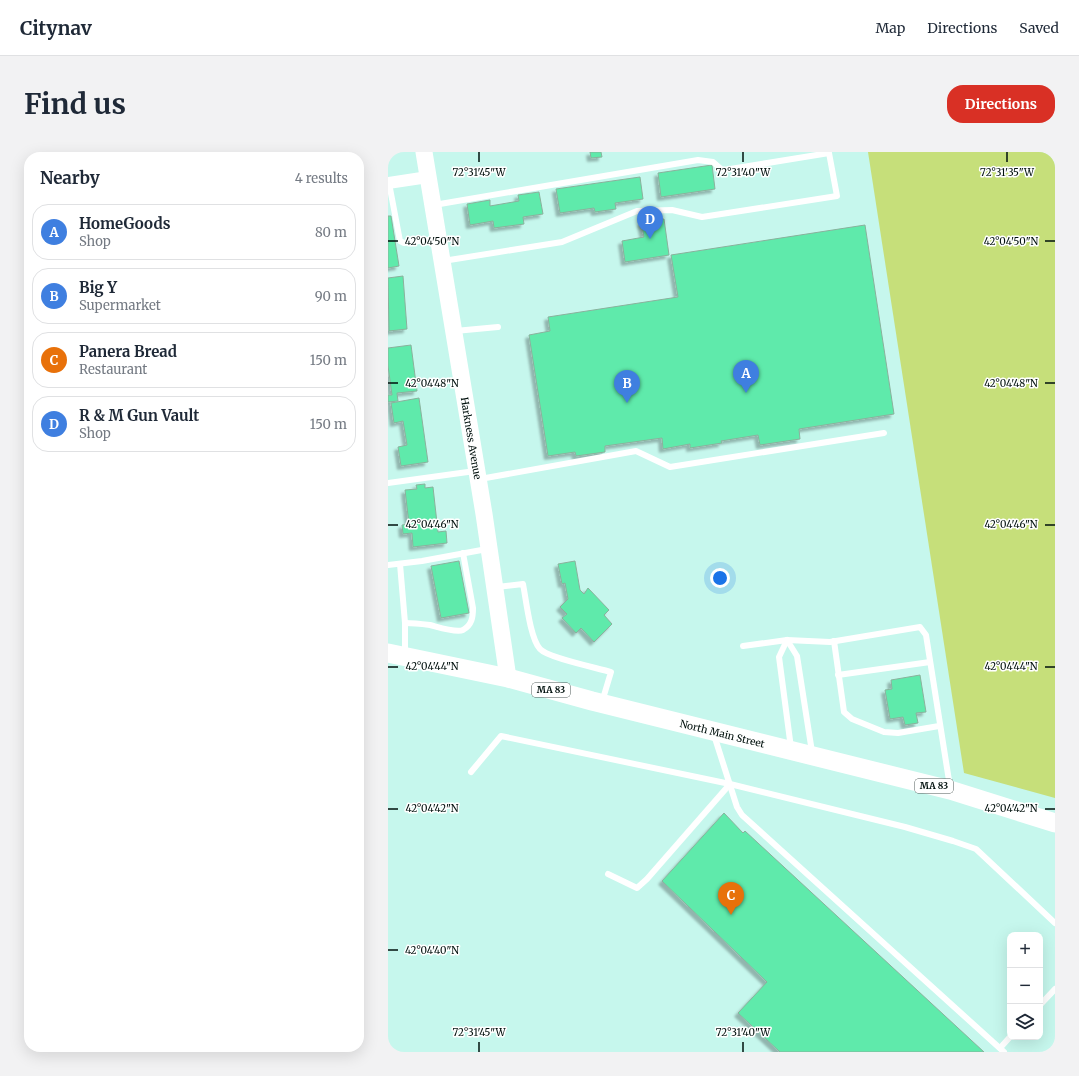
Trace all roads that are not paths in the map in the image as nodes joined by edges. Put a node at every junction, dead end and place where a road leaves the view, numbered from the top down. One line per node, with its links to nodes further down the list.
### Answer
1 (424, 152): 2 (main road, Harkness Avenue)
2 (428, 178): 3 (street); 4 (main road, Harkness Avenue)
3 (389, 183): 5 (lane)
4 (432, 205): 5 (main road, Harkness Avenue); 6 (lane)
5 (438, 239): 6 (main road, Harkness Avenue)
6 (442, 261): 8 (main road, Harkness Avenue)
7 (498, 326): 8 (lane)
8 (454, 331): 10 (main road, Harkness Avenue)
9 (884, 433): 10 (lane)
10 (478, 475): 11 (lane); 12 (main road, Harkness Avenue)
11 (388, 484)
12 (490, 549): 13 (lane); 16 (main road, Harkness Avenue)
13 (464, 553): 14 (lane); 17 (lane)
14 (400, 564): 15 (lane); 17 (lane)
15 (388, 565)
16 (495, 587): 24 (main road, Harkness Avenue); 25 (lane)
17 (405, 623): 21 (lane)
18 (787, 640): 19 (lane); 20 (lane); 28 (lane); 29 (lane)
19 (834, 641): 22 (lane); 23 (lane)
20 (743, 646)
21 (397, 655): 24 (main road, North Main Street / MA 83)
22 (930, 662): 23 (lane); 26 (lane)
23 (838, 675): 26 (lane)
24 (508, 678): 25 (main road, North Main Street / MA 83)
25 (601, 704): 27 (main road, North Main Street / MA 83)
26 (939, 726): 32 (lane)
27 (712, 732): 28 (main road, North Main Street / MA 83); 31 (lane)
28 (791, 751): 29 (main road, North Main Street / MA 83)
29 (812, 756): 32 (main road, North Main Street / MA 83)
30 (471, 772): 31 (lane)
31 (730, 784): 34 (lane); 35 (lane); 39 (lane)
32 (950, 790): 33 (main road, North Main Street / MA 83)
33 (1055, 823)
34 (608, 874)
35 (1055, 923)
36 (1055, 989): 37 (lane)
37 (1041, 1004)
38 (1008, 1040): 39 (lane)
39 (1002, 1050)

